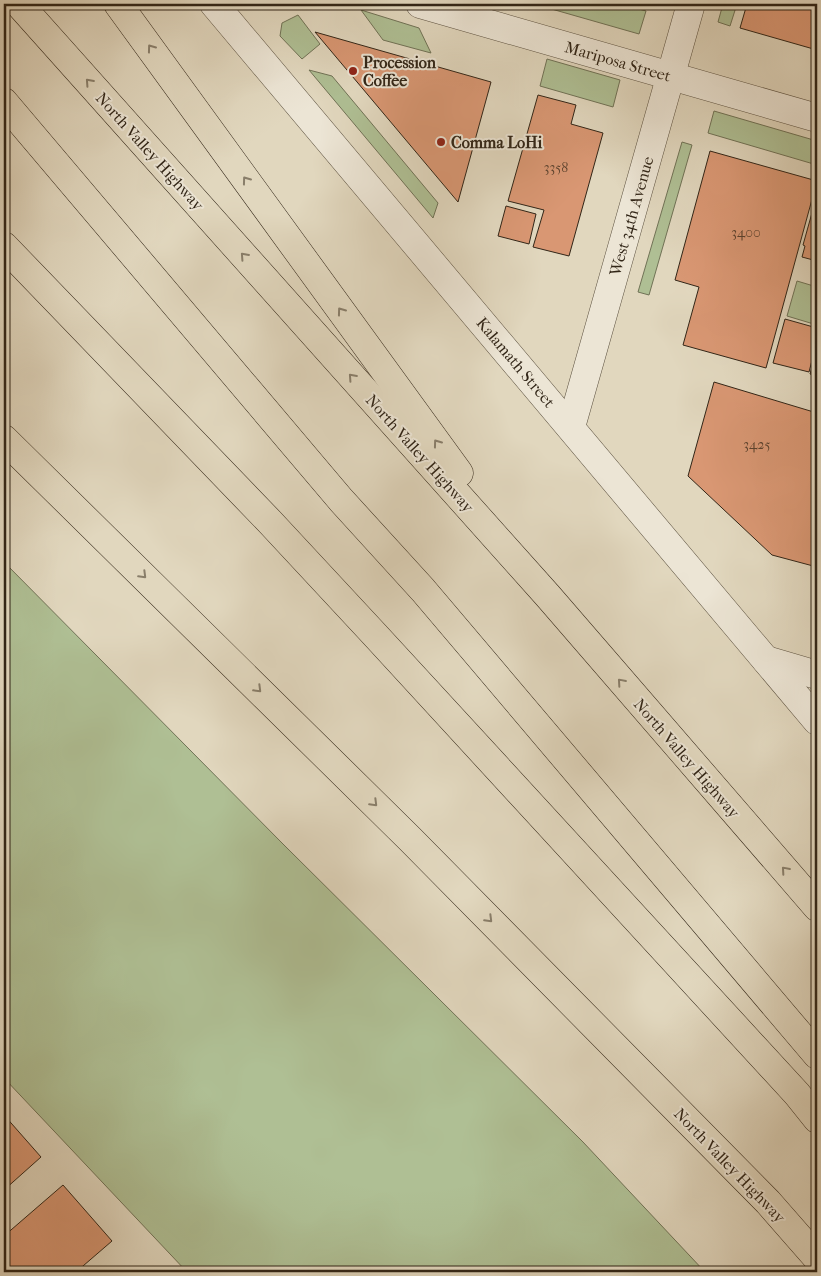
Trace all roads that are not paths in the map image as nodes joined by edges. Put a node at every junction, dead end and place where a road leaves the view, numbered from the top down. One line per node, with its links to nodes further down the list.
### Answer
1 (18, 4): 16 (highway, North Valley Highway, one-way to 1)
2 (118, 4): 16 (highway, one-way to 2)
3 (214, 4): 12 (street, Kalamath Street)
4 (420, 4): 6 (street, Mariposa Street)
5 (692, 4): 6 (street, West 34th Avenue)
6 (671, 76): 8 (street, Mariposa Street); 12 (street, West 34th Avenue)
7 (4, 102): 10 (highway)
8 (817, 118)
9 (4, 119): 10 (highway)
10 (82, 195): 21 (highway)
11 (4, 246): 22 (highway)
12 (571, 427): 17 (street, Kalamath Street)
13 (4, 438): 15 (highway, North Valley Highway)
14 (4, 453): 15 (highway)
15 (108, 541): 23 (highway, North Valley Highway, one-way to 23)
16 (548, 596): 20 (highway, North Valley Highway, one-way to 16)
17 (766, 660): 18 (street); 19 (street, Kalamath Street)
18 (817, 675)
19 (817, 720)
20 (817, 907)
21 (817, 1055)
22 (817, 1119)
23 (817, 1258)

